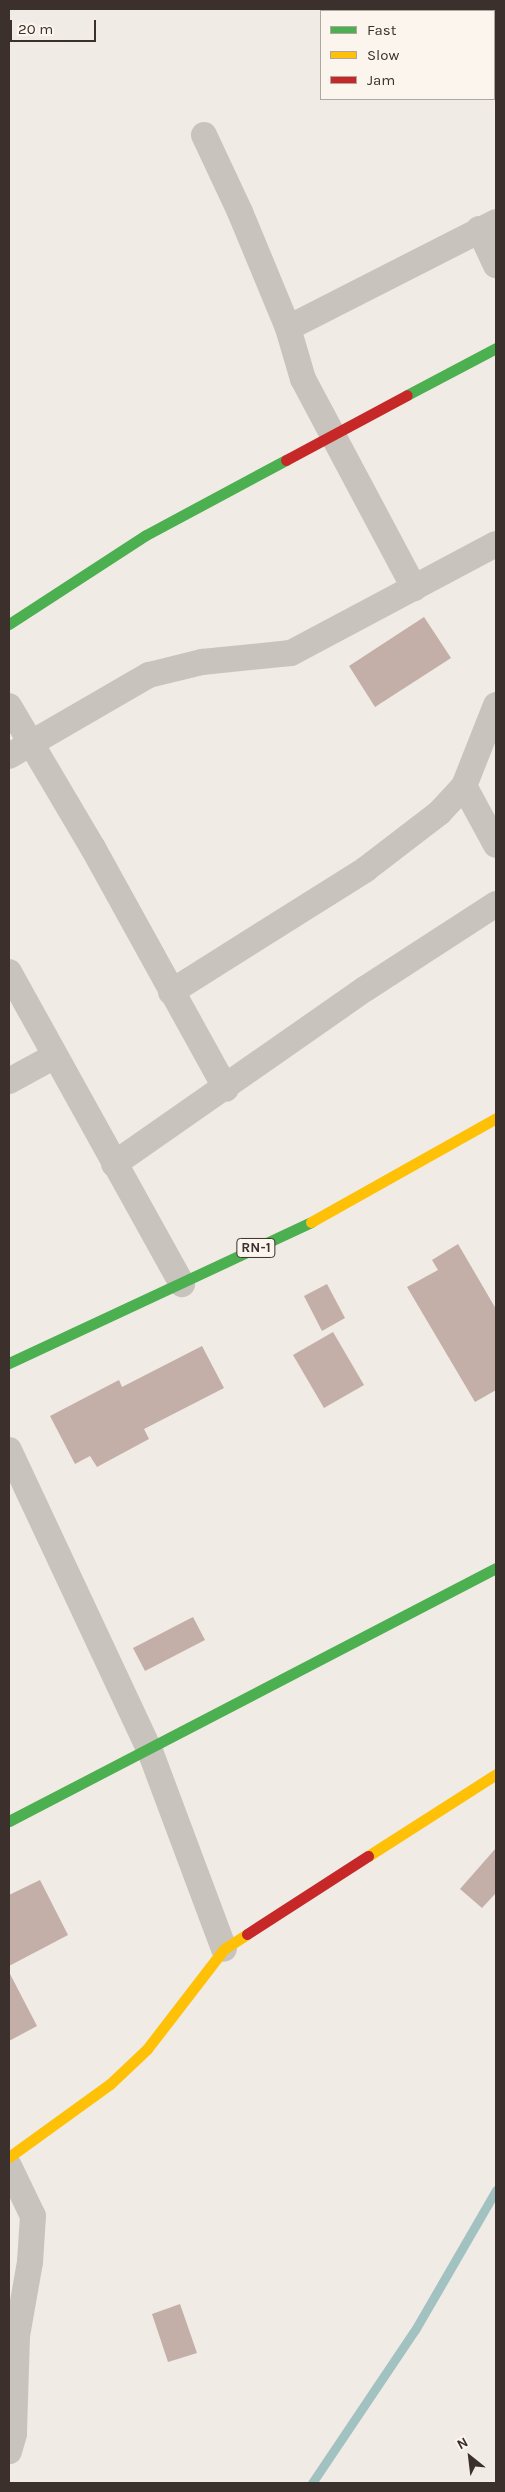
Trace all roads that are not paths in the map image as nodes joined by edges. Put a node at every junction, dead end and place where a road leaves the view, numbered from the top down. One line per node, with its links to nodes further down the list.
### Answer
1 (204, 135): 4 (street)
2 (488, 226): 3 (street); 4 (street)
3 (496, 265)
4 (288, 328): 6 (street)
5 (496, 348): 6 (main road)
6 (331, 436): 8 (street); 9 (main road)
7 (496, 544): 8 (street)
8 (414, 588): 12 (street)
9 (9, 624)
10 (496, 705): 14 (street)
11 (9, 706): 12 (street)
12 (31, 743): 13 (street); 18 (street)
13 (9, 756)
14 (464, 786): 15 (street); 18 (street)
15 (496, 845)
16 (496, 904): 21 (street)
17 (9, 972): 19 (street)
18 (171, 992): 21 (street)
19 (55, 1056): 20 (street); 23 (street)
20 (9, 1081)
21 (226, 1089): 23 (street)
22 (496, 1118): 24 (main road, RN-1)
23 (114, 1164): 24 (street)
24 (182, 1284): 25 (main road, RN-1)
25 (9, 1364)
26 (9, 1450): 28 (street)
27 (496, 1568): 28 (main road)
28 (150, 1750): 30 (main road); 31 (street)
29 (496, 1774): 31 (main road)
30 (9, 1822)
31 (224, 1949): 32 (main road)
32 (9, 2157)
33 (9, 2166): 34 (street)
34 (9, 2452)

